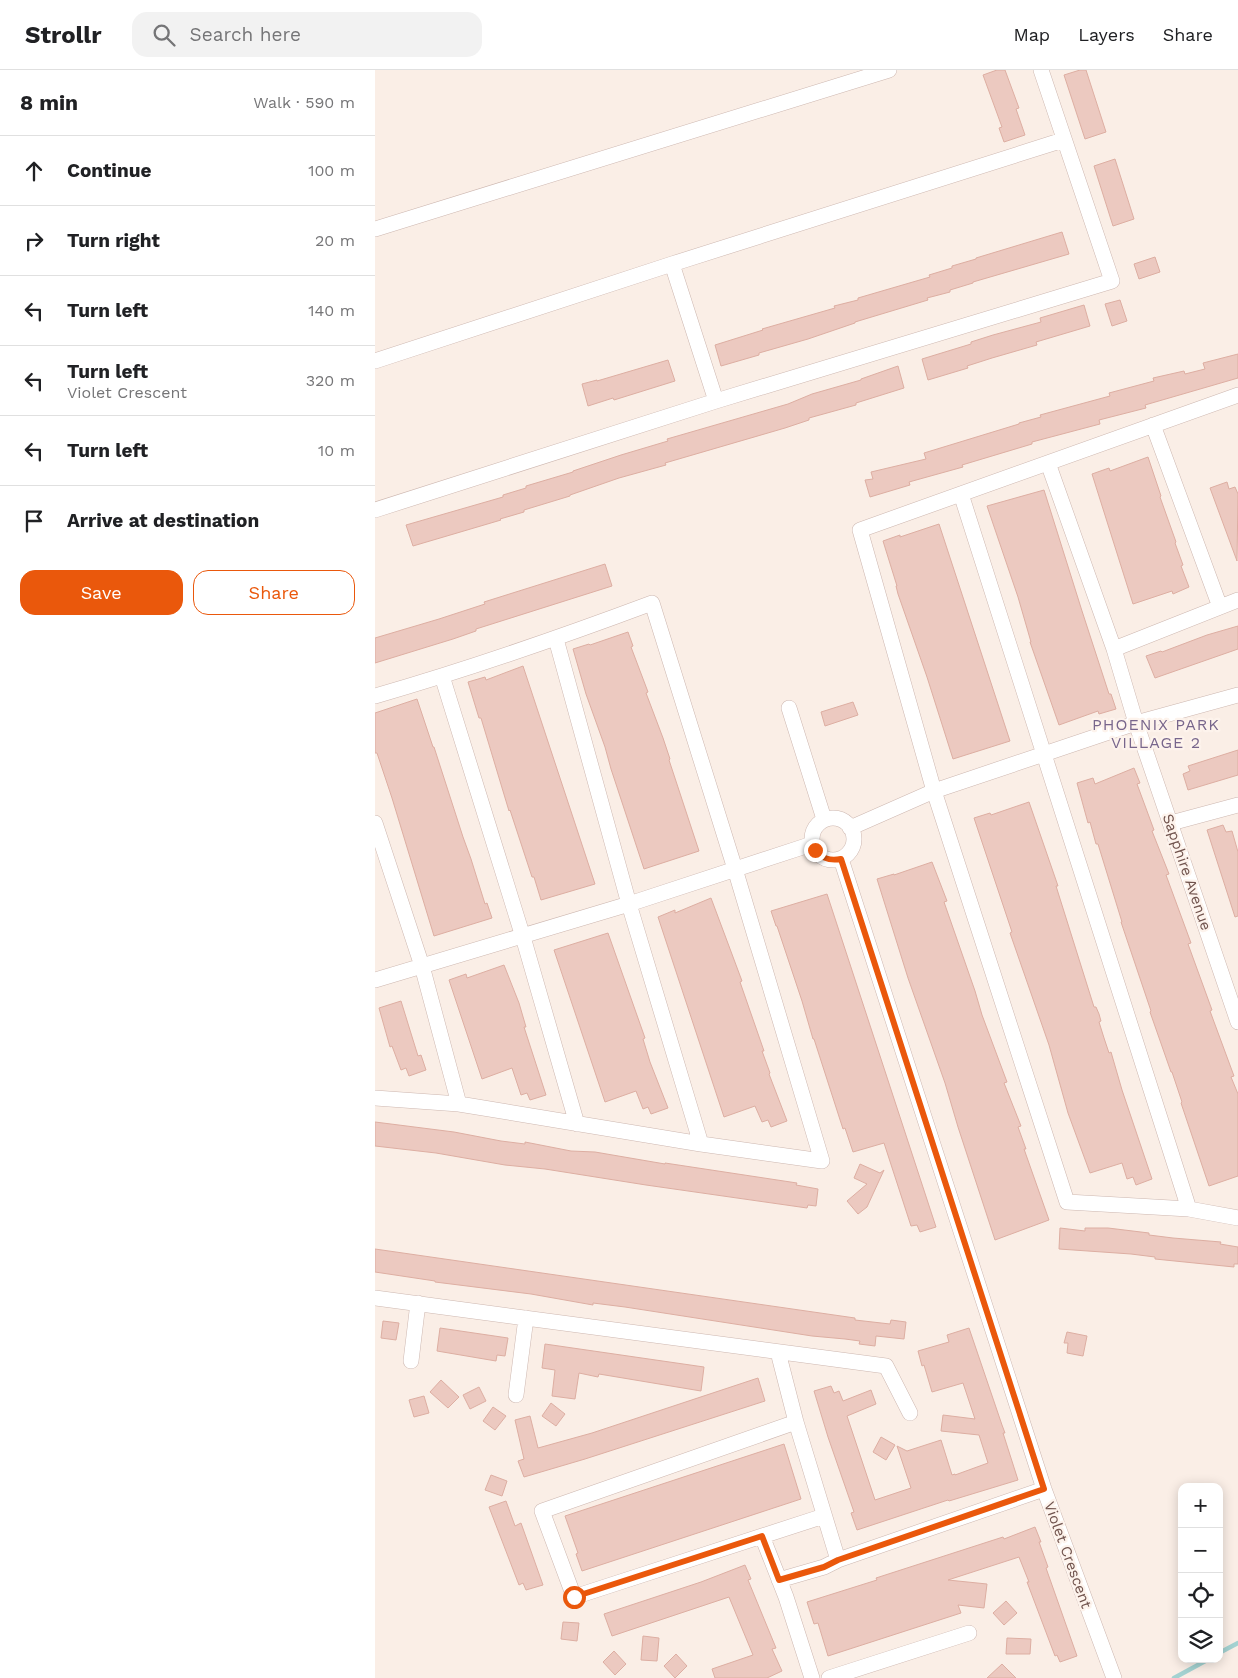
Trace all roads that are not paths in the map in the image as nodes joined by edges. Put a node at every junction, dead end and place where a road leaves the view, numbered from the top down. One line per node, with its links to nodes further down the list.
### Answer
1 (889, 70): 4 (street)
2 (1041, 70): 3 (street)
3 (1063, 140): 5 (street); 8 (street)
4 (375, 229)
5 (672, 264): 6 (street); 8 (street)
6 (375, 361)
7 (1238, 396): 9 (street)
8 (716, 402): 12 (street)
9 (1153, 425): 10 (street); 14 (street)
10 (1048, 462): 11 (street); 16 (street, Sapphire Avenue)
11 (961, 494): 22 (street); 23 (street)
12 (375, 510)
13 (1238, 600): 14 (street)
14 (1221, 607): 16 (street)
15 (556, 639): 17 (street); 31 (street); 32 (street)
16 (1114, 649): 21 (street, Sapphire Avenue)
17 (442, 676): 19 (street); 33 (street)
18 (1238, 695): 21 (street)
19 (375, 696)
20 (789, 708): 25 (street)
21 (1136, 723): 22 (street); 27 (street, Sapphire Avenue)
22 (1044, 754): 23 (street); 41 (street)
23 (935, 791): 28 (street); 41 (street)
24 (1238, 805): 27 (street)
25 (825, 820): 28 (street); 29 (street)
26 (375, 823): 34 (street)
27 (1171, 823): 36 (street, Sapphire Avenue)
28 (851, 828): 30 (street)
29 (812, 844): 30 (street); 31 (street)
30 (841, 859): 51 (street, Violet Crescent)
31 (735, 869): 32 (street); 40 (street)
32 (629, 904): 33 (street); 40 (street)
33 (523, 937): 34 (street); 39 (street)
34 (422, 966): 35 (street); 38 (street)
35 (375, 980)
36 (1238, 1022)
37 (375, 1098): 38 (street)
38 (459, 1104): 39 (street)
39 (577, 1124): 40 (street)
40 (701, 1144)
41 (1189, 1209): 42 (street)
42 (1238, 1218)
43 (375, 1298): 44 (street)
44 (418, 1303): 45 (street); 47 (street)
45 (526, 1318): 46 (street); 48 (street)
46 (778, 1352): 49 (street); 50 (street)
47 (411, 1361)
48 (516, 1395)
49 (910, 1413)
50 (796, 1422): 52 (street); 53 (street)
51 (1044, 1489): 54 (street); 59 (street, Violet Crescent)
52 (824, 1516): 53 (street); 54 (street)
53 (762, 1536): 55 (street)
54 (838, 1560): 55 (street)
55 (779, 1580): 57 (street)
56 (969, 1633): 58 (street)
57 (812, 1678)
58 (829, 1678)
59 (1114, 1678)

